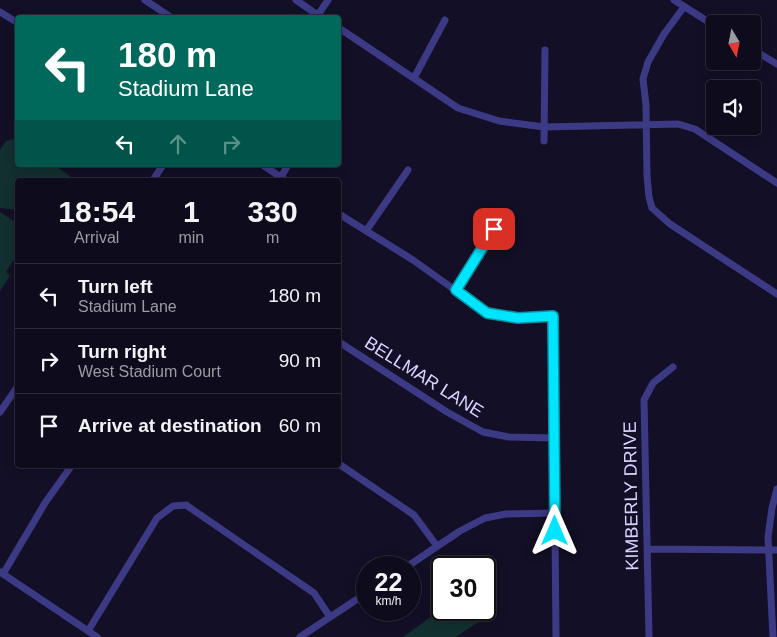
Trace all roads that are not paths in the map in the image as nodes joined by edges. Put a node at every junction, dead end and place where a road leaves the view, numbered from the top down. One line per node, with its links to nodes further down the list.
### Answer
1 (146, 0): 7 (street)
2 (296, 0): 8 (street)
3 (328, 0): 9 (street)
4 (674, 0): 5 (street)
5 (684, 7): 11 (street); 18 (street)
6 (0, 12): 12 (street)
7 (168, 15)
8 (318, 15)
9 (320, 15)
10 (445, 20): 17 (street)
11 (706, 20)
12 (15, 21)
13 (341, 29): 17 (street)
14 (545, 50): 19 (street)
15 (761, 54): 16 (street)
16 (777, 64)
17 (414, 78): 19 (street)
18 (646, 124): 19 (street); 26 (street); 31 (street)
19 (544, 127): 20 (street)
20 (544, 141)
21 (163, 167): 24 (street)
22 (266, 167): 25 (street)
23 (408, 170): 29 (street)
24 (155, 178)
25 (282, 178)
26 (777, 183)
27 (341, 215): 29 (street)
28 (494, 229): 30 (street)
29 (366, 231): 30 (street)
30 (456, 290): 36 (street)
31 (777, 294)
32 (341, 343): 36 (street, BELLMAR LANE)
33 (673, 367): 42 (street, KIMBERLY DRIVE)
34 (15, 390): 35 (street)
35 (0, 412)
36 (554, 438): 40 (street)
37 (341, 465): 41 (street)
38 (70, 468): 46 (street)
39 (777, 488): 43 (street)
40 (555, 513): 41 (street); 52 (street)
41 (437, 546): 45 (street)
42 (647, 549): 43 (street); 53 (street, KIMBERLY DRIVE)
43 (769, 550): 44 (street); 54 (street)
44 (777, 550)
45 (421, 557)
46 (1, 573): 49 (street)
47 (356, 600): 48 (street)
48 (330, 617): 49 (street); 51 (street)
49 (88, 631): 50 (street)
50 (97, 637)
51 (300, 637)
52 (556, 637)
53 (649, 637)
54 (773, 637)

